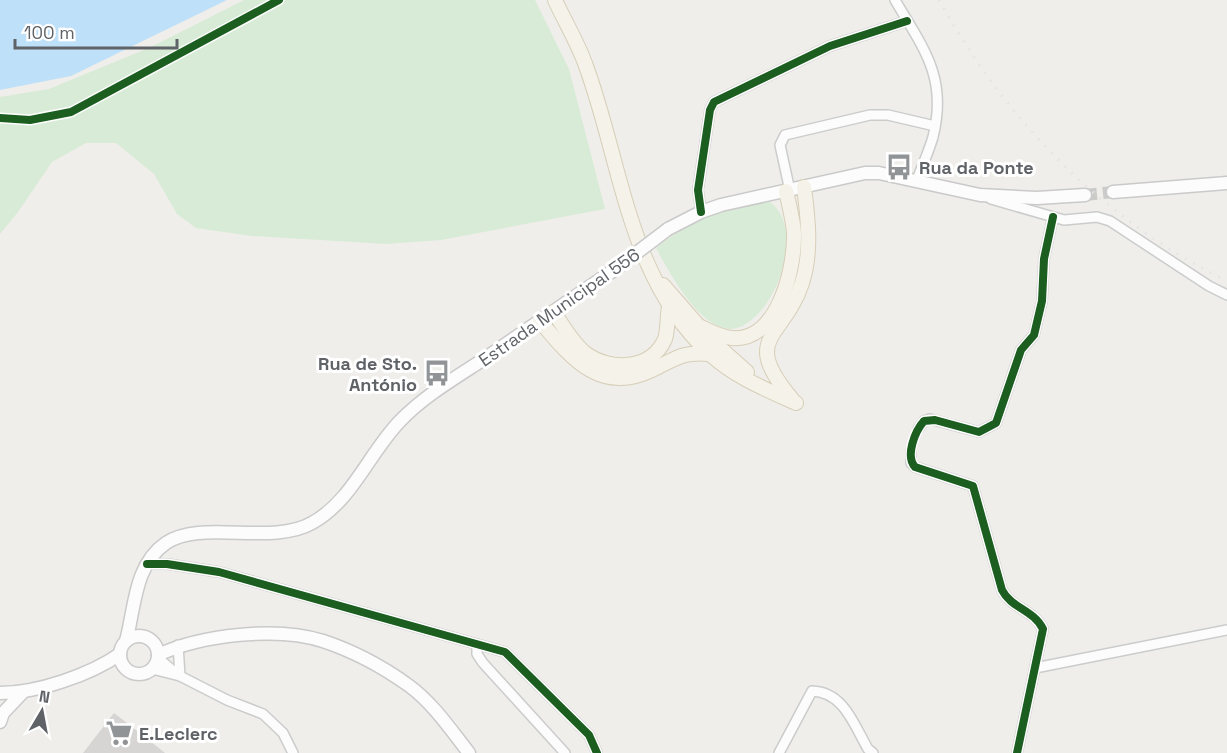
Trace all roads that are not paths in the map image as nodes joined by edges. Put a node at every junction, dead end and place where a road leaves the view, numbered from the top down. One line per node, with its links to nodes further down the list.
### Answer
1 (555, 0): 14 (main road)
2 (895, 0): 3 (street)
3 (907, 21): 4 (street); 12 (street)
4 (935, 126): 5 (street); 8 (street)
5 (917, 180): 7 (main road, Estrada Municipal 556); 10 (main road, Estrada Municipal 556)
6 (1227, 183): 9 (main road)
7 (804, 188): 8 (main road, Estrada Municipal 556); 21 (main road)
8 (788, 191): 12 (main road, Estrada Municipal 556); 19 (main road)
9 (1113, 192)
10 (980, 195): 11 (main road, Estrada Municipal 556); 13 (street)
11 (1085, 195)
12 (701, 212): 17 (main road, Estrada Municipal 556, bridge)
13 (1053, 217): 15 (street); 22 (street)
14 (652, 272): 16 (main road); 19 (main road)
15 (1227, 295)
16 (669, 307): 17 (main road); 20 (main road)
17 (554, 312): 18 (main road, Estrada Municipal 556)
18 (540, 321): 20 (main road); 24 (main road, Estrada Municipal 556)
19 (697, 325): 21 (main road)
20 (709, 354): 21 (main road)
21 (775, 393)
22 (918, 429)
23 (911, 451): 35 (street)
24 (147, 564): 25 (main road, Estrada Municipal 556); 29 (street)
25 (133, 614): 27 (main road); 28 (main road, Estrada Municipal 556)
26 (1227, 630): 35 (street)
27 (150, 640): 28 (main road); 30 (main road); 32 (main road)
28 (126, 641): 31 (main road)
29 (477, 644): 42 (street); 43 (street)
30 (178, 645): 32 (main road); 36 (street); 41 (main road)
31 (120, 654): 33 (main road); 34 (main road)
32 (156, 661): 34 (main road); 36 (street)
33 (102, 667): 34 (main road); 38 (main road)
34 (125, 668)
35 (1035, 668): 46 (street)
36 (180, 676): 40 (street)
37 (0, 693): 38 (main road)
38 (22, 693): 39 (main road)
39 (1, 712)
40 (293, 753)
41 (470, 753)
42 (565, 753)
43 (597, 753)
44 (779, 753): 45 (street)
45 (873, 753)
46 (1017, 753)

